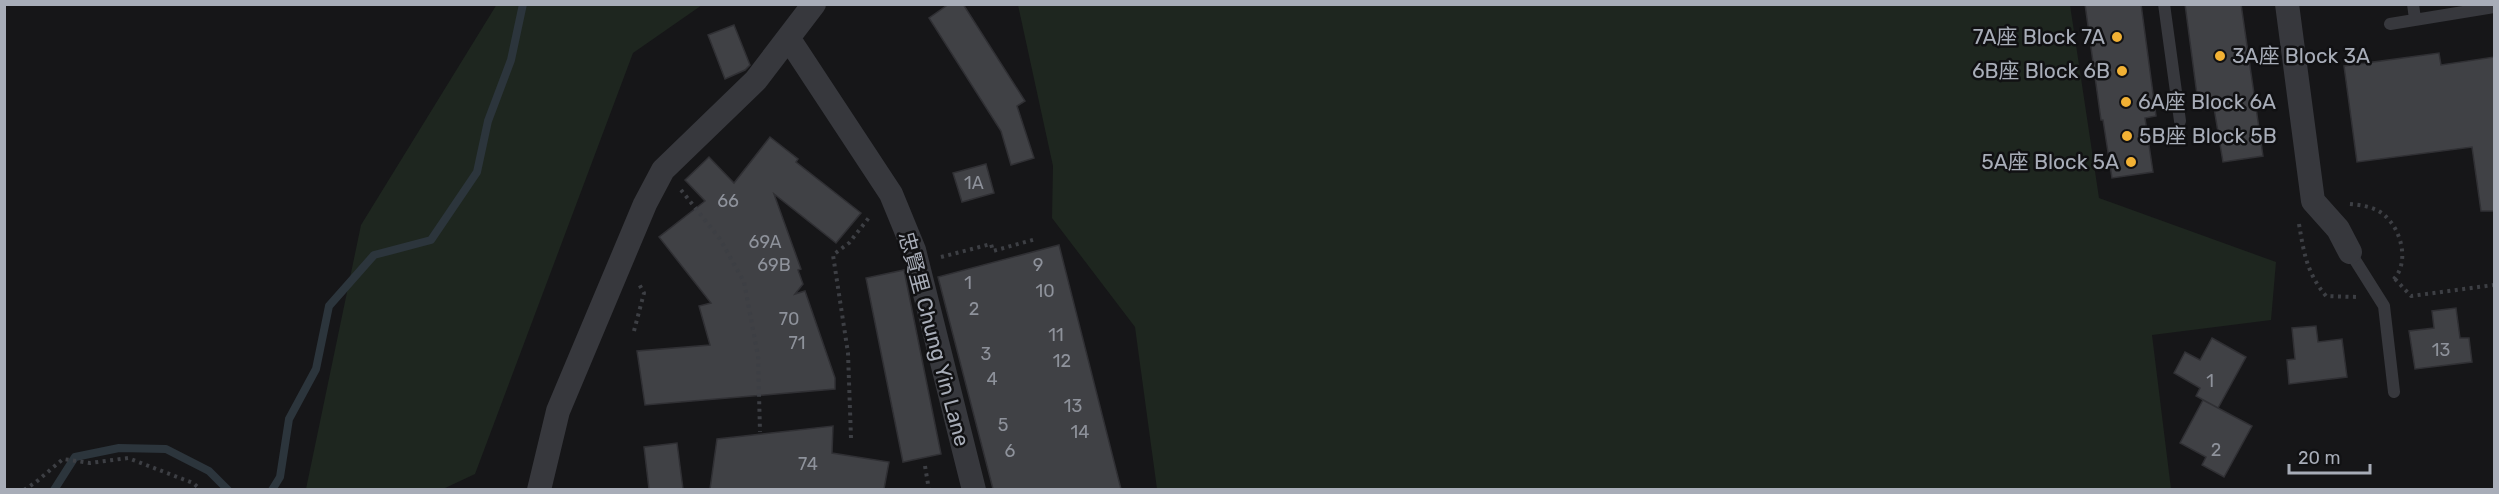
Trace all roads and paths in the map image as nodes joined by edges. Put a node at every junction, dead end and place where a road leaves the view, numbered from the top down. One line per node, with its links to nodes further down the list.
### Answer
1 (814, 4): 8 (street)
2 (2164, 4): 9 (lane)
3 (2287, 4): 13 (street)
4 (2413, 4): 6 (lane)
5 (2494, 7): 6 (lane)
6 (2415, 20): 7 (lane)
7 (2390, 24)
8 (789, 39): 10 (street); 14 (street, 忠賢里 Chung Yin Lane)
9 (2180, 121)
10 (663, 170): 18 (path); 23 (street)
11 (868, 220): 19 (path)
12 (1036, 239): 14 (path)
13 (2350, 252): 17 (lane)
14 (917, 263): 25 (street, 忠賢里 Chung Yin Lane)
15 (2395, 279): 16 (path)
16 (2494, 285)
17 (2394, 392)
18 (760, 432)
19 (851, 438)
20 (925, 466): 24 (path)
21 (24, 489): 22 (path)
22 (201, 489)
23 (539, 489)
24 (929, 489)
25 (974, 489)

